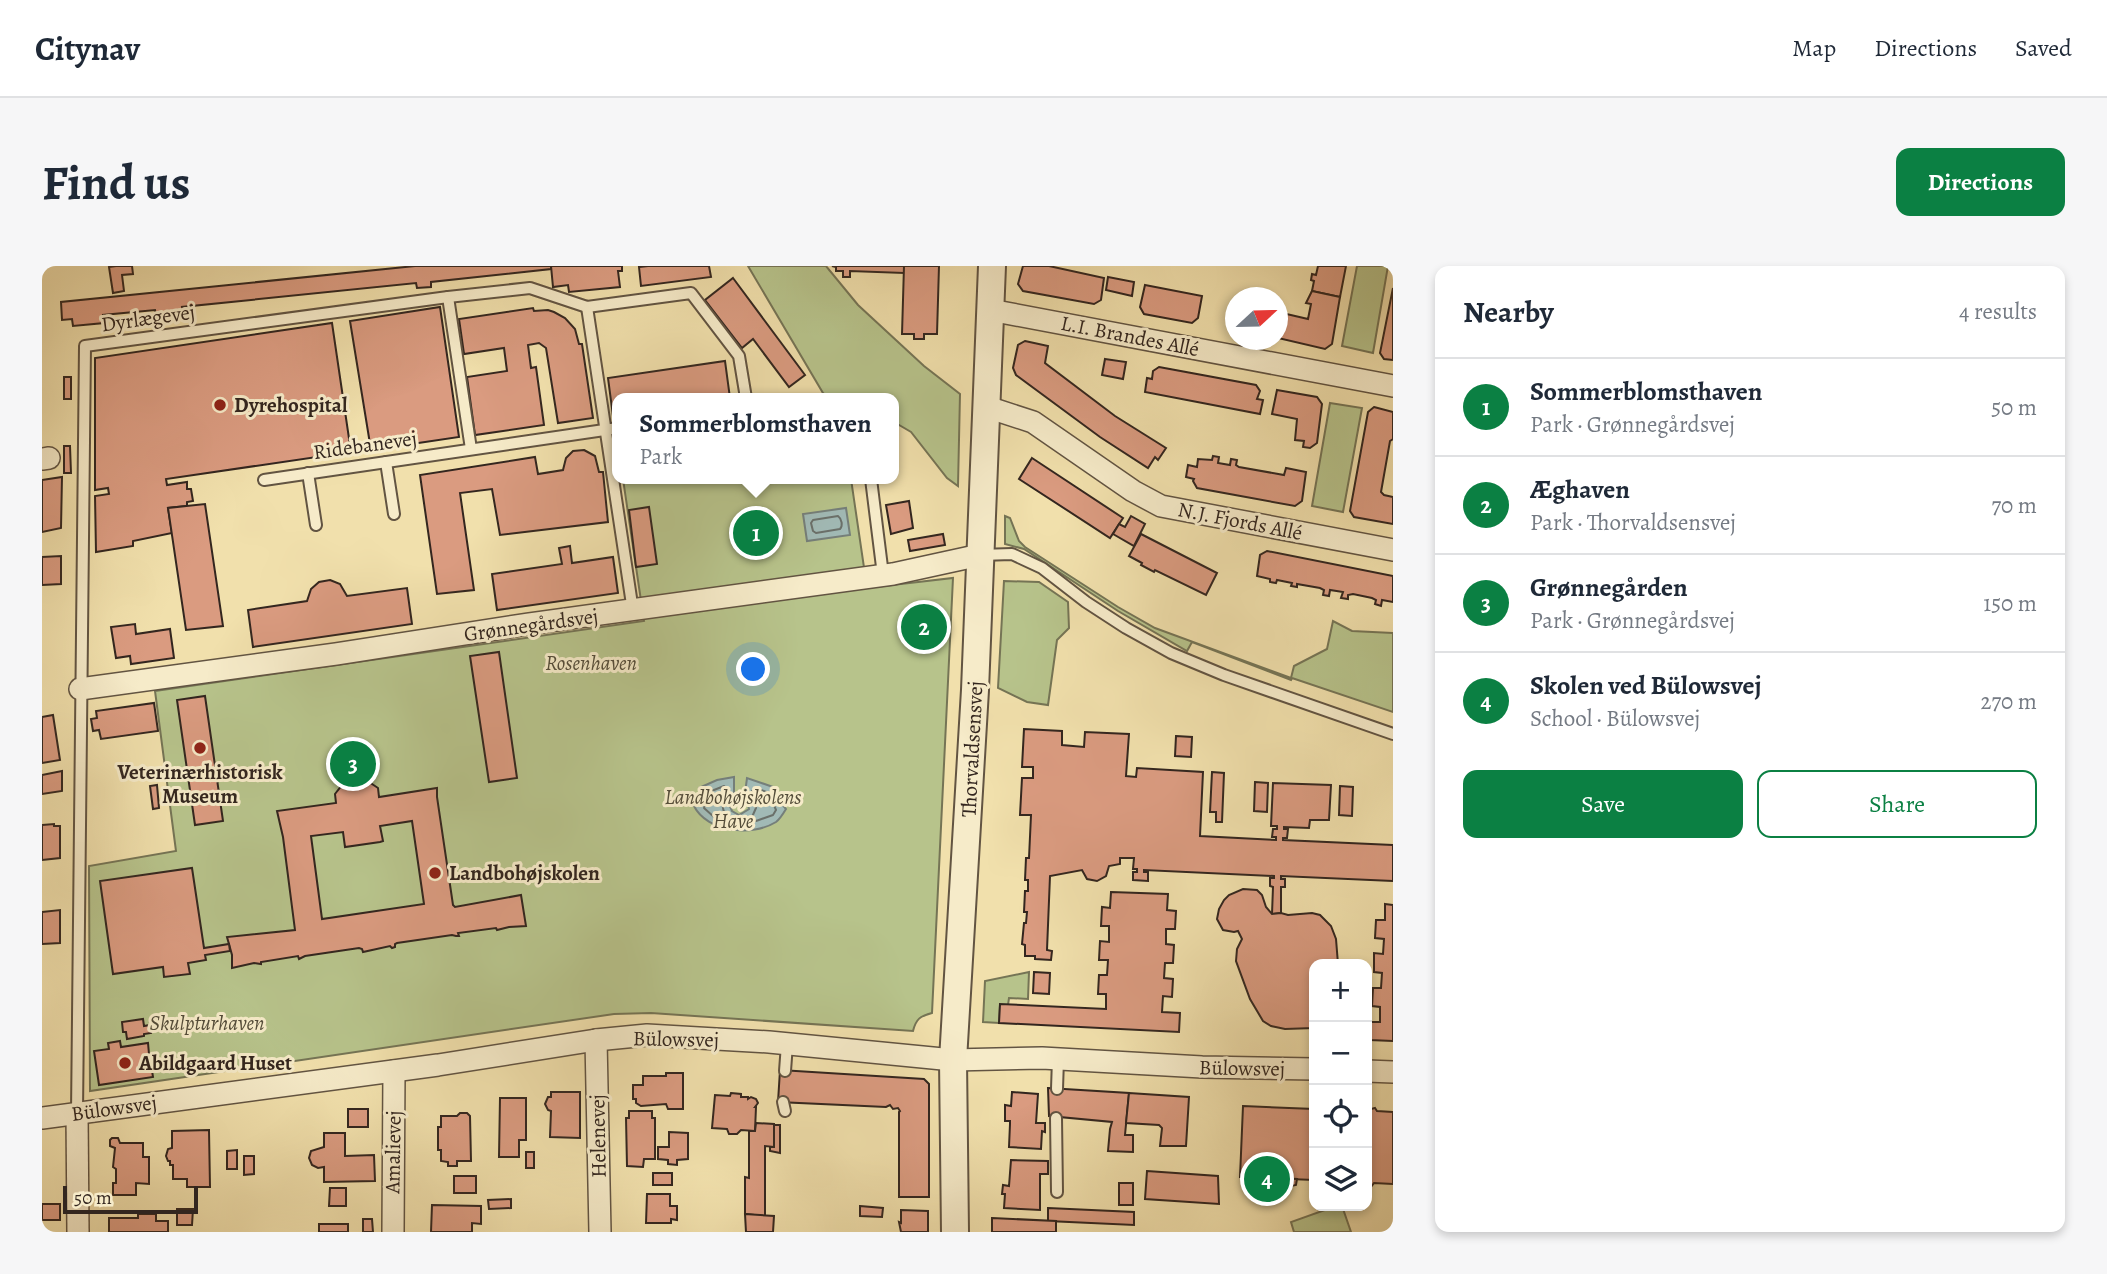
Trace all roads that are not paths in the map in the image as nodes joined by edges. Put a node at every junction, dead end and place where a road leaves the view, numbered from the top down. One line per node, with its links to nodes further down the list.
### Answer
1 (992, 266): 4 (street, Thorvaldsensvej)
2 (448, 297): 3 (lane, Dyrlægevej); 10 (lane); 23 (lane, Dyrlægevej)
3 (587, 307): 6 (lane); 9 (lane)
4 (990, 310): 5 (street, L.I. Brandes Allé); 7 (street, Thorvaldsensvej)
5 (1393, 386)
6 (746, 393)
7 (987, 407): 19 (street, N.J. Fjords Allé); 20 (street, Thorvaldsensvej)
8 (612, 428): 9 (lane, Ridebanevej)
9 (606, 429): 10 (lane, Ridebanevej); 12 (lane)
10 (471, 449): 11 (lane, Ridebanevej)
11 (386, 462): 13 (lane, Ridebanevej); 17 (lane)
12 (612, 469)
13 (308, 473): 14 (lane, Ridebanevej); 18 (lane)
14 (264, 480)
15 (614, 484): 22 (lane)
16 (872, 484): 21 (lane)
17 (394, 514)
18 (316, 525)
19 (1393, 550)
20 (980, 555): 21 (street, Grønnegårdsvej); 24 (lane); 28 (street, Thorvaldsensvej)
21 (883, 575): 22 (street, Grønnegårdsvej)
22 (633, 611): 23 (street, Grønnegårdsvej)
23 (80, 689): 35 (lane, Dyrlægevej)
24 (1393, 734)
25 (596, 1040): 26 (street, Bülowsvej); 30 (street, Bülowsvej); 41 (street, Helenevej)
26 (787, 1044): 28 (street, Bülowsvej); 31 (lane)
27 (1058, 1059): 28 (street, Bülowsvej); 29 (street, Bülowsvej); 34 (lane)
28 (953, 1060): 42 (street, Thorvaldsensvej)
29 (1309, 1069)
30 (394, 1071): 35 (street, Bülowsvej); 40 (street, Amalievej)
31 (785, 1071)
32 (1372, 1071): 33 (street)
33 (1393, 1072)
34 (1057, 1088)
35 (77, 1113): 36 (street, Bülowsvej); 39 (street)
36 (42, 1118)
37 (1056, 1118): 38 (lane)
38 (1056, 1192)
39 (78, 1232)
40 (393, 1232)
41 (600, 1232)
42 (955, 1232)

